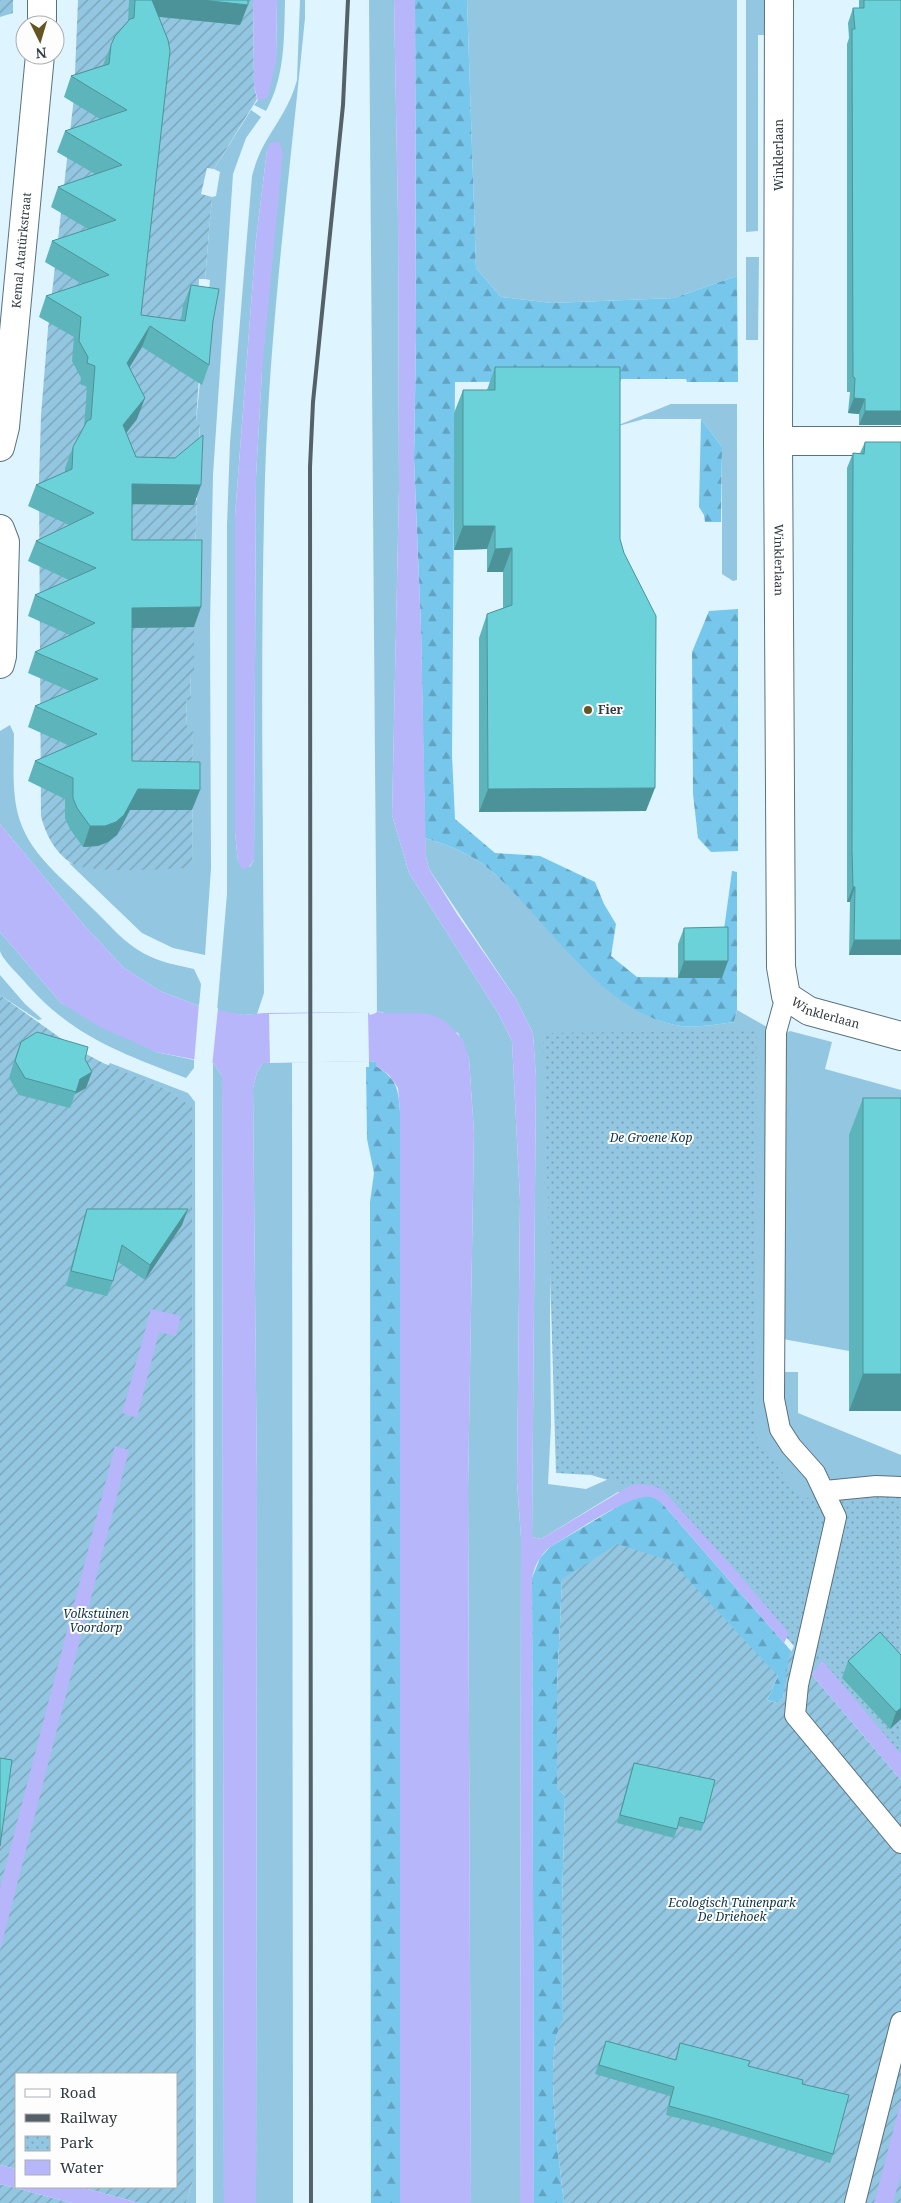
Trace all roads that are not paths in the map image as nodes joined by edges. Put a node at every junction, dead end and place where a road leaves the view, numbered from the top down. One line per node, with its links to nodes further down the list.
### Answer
1 (42, 0): 3 (street)
2 (780, 0): 5 (street, Winklerlaan)
3 (42, 15)
4 (39, 65): 7 (street, Kemal Atatürkstraat)
5 (778, 441): 6 (street); 10 (street, Winklerlaan)
6 (901, 441)
7 (0, 447)
8 (0, 529): 9 (street)
9 (0, 664)
10 (786, 996): 11 (street, Winklerlaan); 13 (lane)
11 (901, 1036)
12 (901, 1487): 13 (lane)
13 (825, 1490): 14 (lane)
14 (901, 1842)
15 (901, 2022): 16 (lane)
16 (855, 2203)

